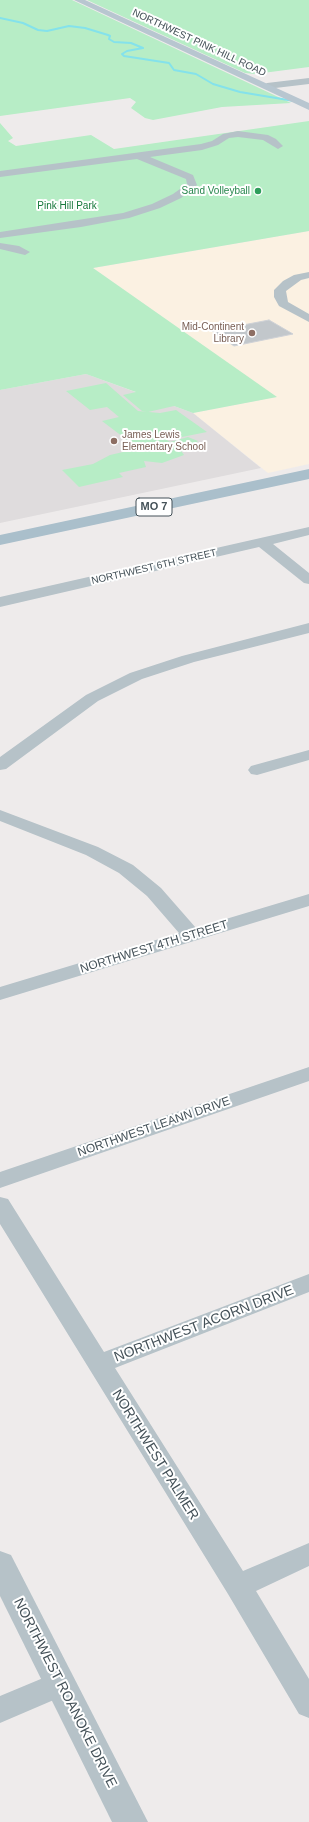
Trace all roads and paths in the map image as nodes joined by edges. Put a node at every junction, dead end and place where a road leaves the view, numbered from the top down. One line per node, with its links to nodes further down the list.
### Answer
1 (78, 0): 3 (main road, NORTHWEST PINK HILL ROAD)
2 (309, 81): 3 (street)
3 (267, 86): 4 (main road, NORTHWEST PINK HILL ROAD)
4 (309, 107)
5 (278, 146): 6 (street)
6 (138, 156): 7 (street); 8 (street)
7 (0, 174)
8 (0, 234)
9 (0, 246): 10 (street)
10 (25, 252)
11 (309, 275): 12 (street)
12 (309, 319)
13 (309, 474): 15 (main road, MO 7)
14 (309, 531): 16 (street, NORTHWEST 6TH STREET)
15 (0, 540)
16 (262, 542): 17 (street); 18 (street, NORTHWEST 6TH STREET)
17 (309, 580)
18 (0, 602)
19 (309, 628): 21 (street)
20 (309, 755): 22 (street)
21 (0, 765)
22 (257, 770)
23 (0, 815): 25 (street)
24 (309, 900): 25 (street, NORTHWEST 4TH STREET)
25 (191, 935): 26 (street, NORTHWEST 4TH STREET)
26 (0, 994)
27 (309, 1074): 28 (street, NORTHWEST LEANN DRIVE)
28 (0, 1180)
29 (0, 1205): 31 (street, NORTHWEST PALMER)
30 (309, 1283): 31 (street, NORTHWEST ACORN DRIVE)
31 (98, 1364): 34 (street, NORTHWEST PALMER)
32 (309, 1554): 34 (street)
33 (0, 1564): 35 (street, NORTHWEST ROANOKE DRIVE)
34 (238, 1586): 36 (street, NORTHWEST PALMER)
35 (60, 1684): 37 (street); 38 (street, NORTHWEST ROANOKE DRIVE)
36 (309, 1705)
37 (0, 1710)
38 (130, 1822)

